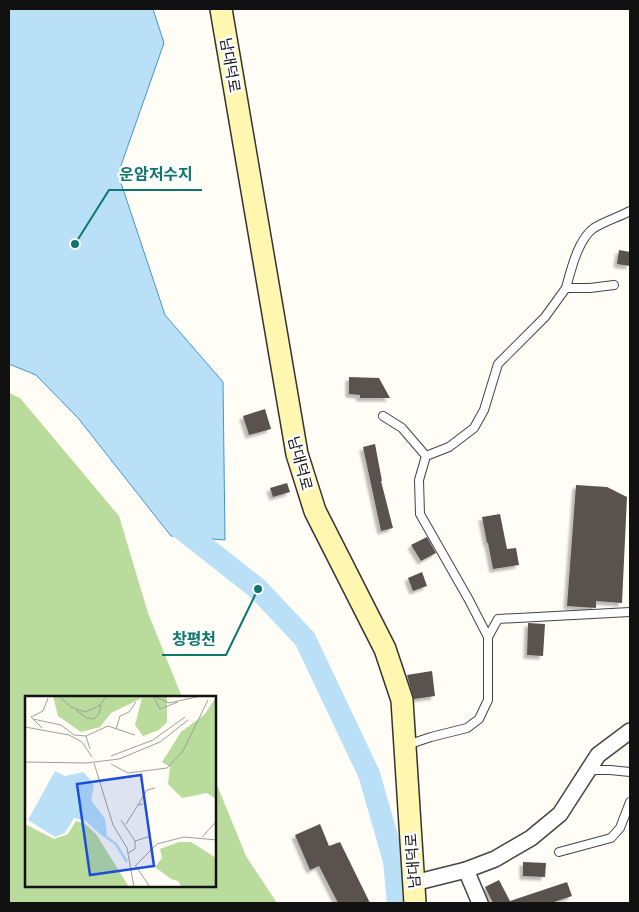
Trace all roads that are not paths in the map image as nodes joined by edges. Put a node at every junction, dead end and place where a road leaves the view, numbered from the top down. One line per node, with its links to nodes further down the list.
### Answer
1 (221, 9): 10 (main road, 남대덕로)
2 (630, 211): 4 (lane)
3 (614, 284): 4 (lane)
4 (566, 288): 6 (lane)
5 (383, 416): 6 (lane)
6 (426, 456): 8 (lane)
7 (630, 612): 8 (lane)
8 (488, 637): 10 (lane)
9 (630, 731): 11 (street)
10 (405, 746): 16 (main road, 남대덕로)
11 (588, 770): 12 (lane); 15 (street)
12 (630, 772)
13 (630, 802): 14 (lane)
14 (559, 852)
15 (466, 870): 16 (street); 17 (street)
16 (414, 893)
17 (480, 903)

